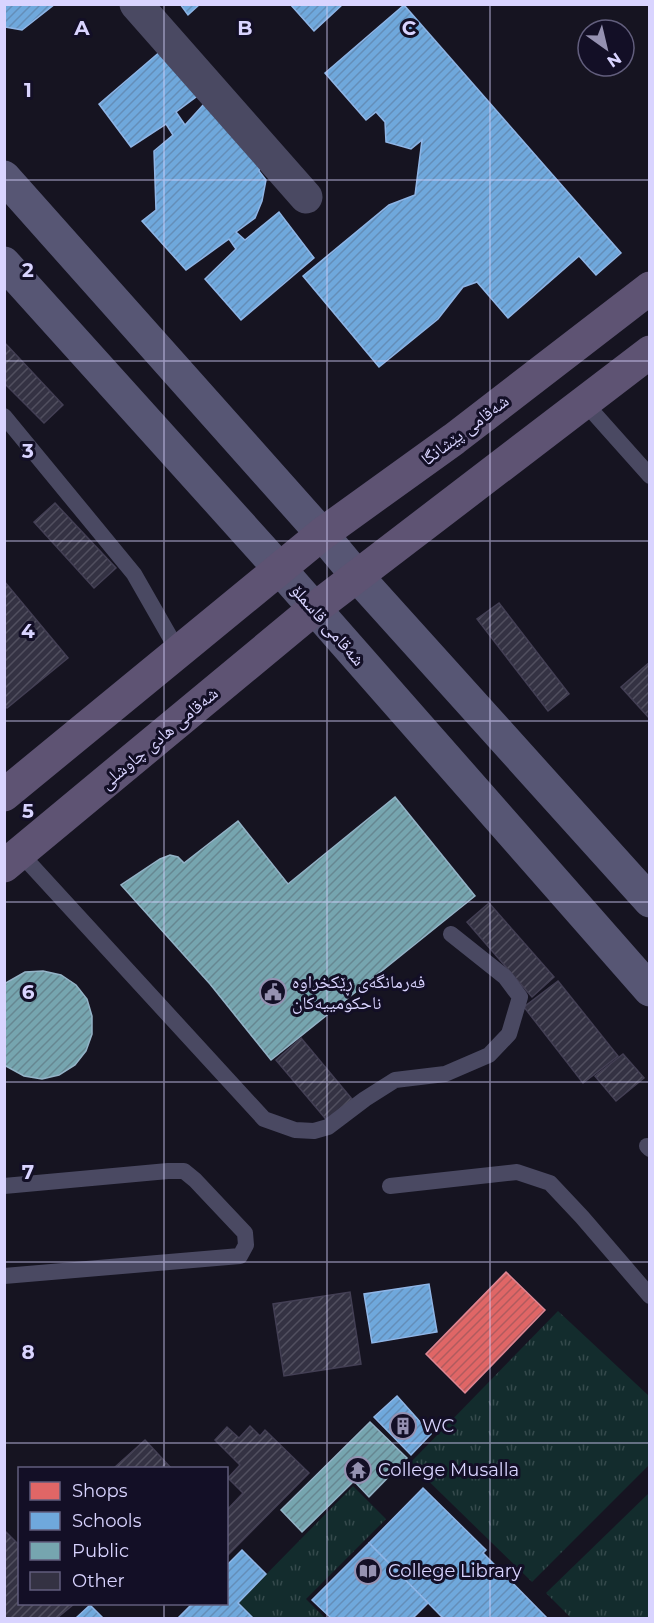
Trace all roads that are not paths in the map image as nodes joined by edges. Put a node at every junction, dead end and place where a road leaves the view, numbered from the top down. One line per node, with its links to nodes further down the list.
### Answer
1 (136, 4): 3 (street)
2 (4, 177): 10 (main road)
3 (306, 197)
4 (4, 262): 11 (main road, شەقامی قاسملۆ)
5 (650, 288): 10 (main road, شەقامی پێشانگا)
6 (650, 352): 7 (main road)
7 (584, 402): 9 (lane); 12 (main road)
8 (4, 416): 14 (lane)
9 (650, 476)
10 (322, 534): 11 (main road, شەقامی پێشانگا); 12 (main road)
11 (279, 568): 13 (main road, شەقامی قاسملۆ); 14 (main road)
12 (357, 576): 13 (main road); 17 (main road)
13 (314, 609): 16 (main road, شەقامی هادی چاوشلی); 19 (main road, شەقامی قاسملۆ)
14 (178, 651): 15 (main road)
15 (4, 795)
16 (12, 859): 18 (lane)
17 (650, 901)
18 (451, 934)
19 (650, 990)
20 (4, 1186): 22 (lane)
21 (390, 1186): 23 (lane)
22 (4, 1276)
23 (650, 1296)

